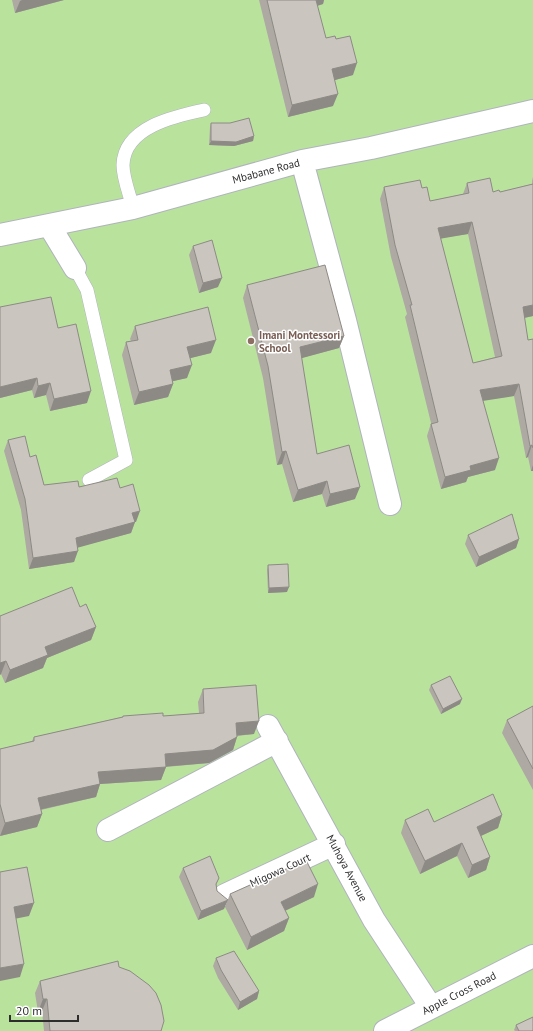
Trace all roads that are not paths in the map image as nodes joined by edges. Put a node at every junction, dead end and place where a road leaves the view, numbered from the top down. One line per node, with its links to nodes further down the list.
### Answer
1 (204, 110): 4 (lane)
2 (533, 111): 3 (street, Mbabane Road)
3 (302, 161): 4 (street, Mbabane Road); 9 (street)
4 (133, 208): 5 (street, Mbabane Road)
5 (49, 225): 6 (street, Mbabane Road); 7 (street)
6 (0, 235)
7 (75, 268): 8 (lane)
8 (89, 480)
9 (390, 504)
10 (108, 830): 11 (street, Muhoya Avenue)
11 (334, 844): 12 (street, Migowa Court); 14 (street, Muhoya Avenue)
12 (225, 896)
13 (533, 956): 14 (street, Apple Cross Road)
14 (431, 1007): 15 (street, Apple Cross Road)
15 (386, 1031)

